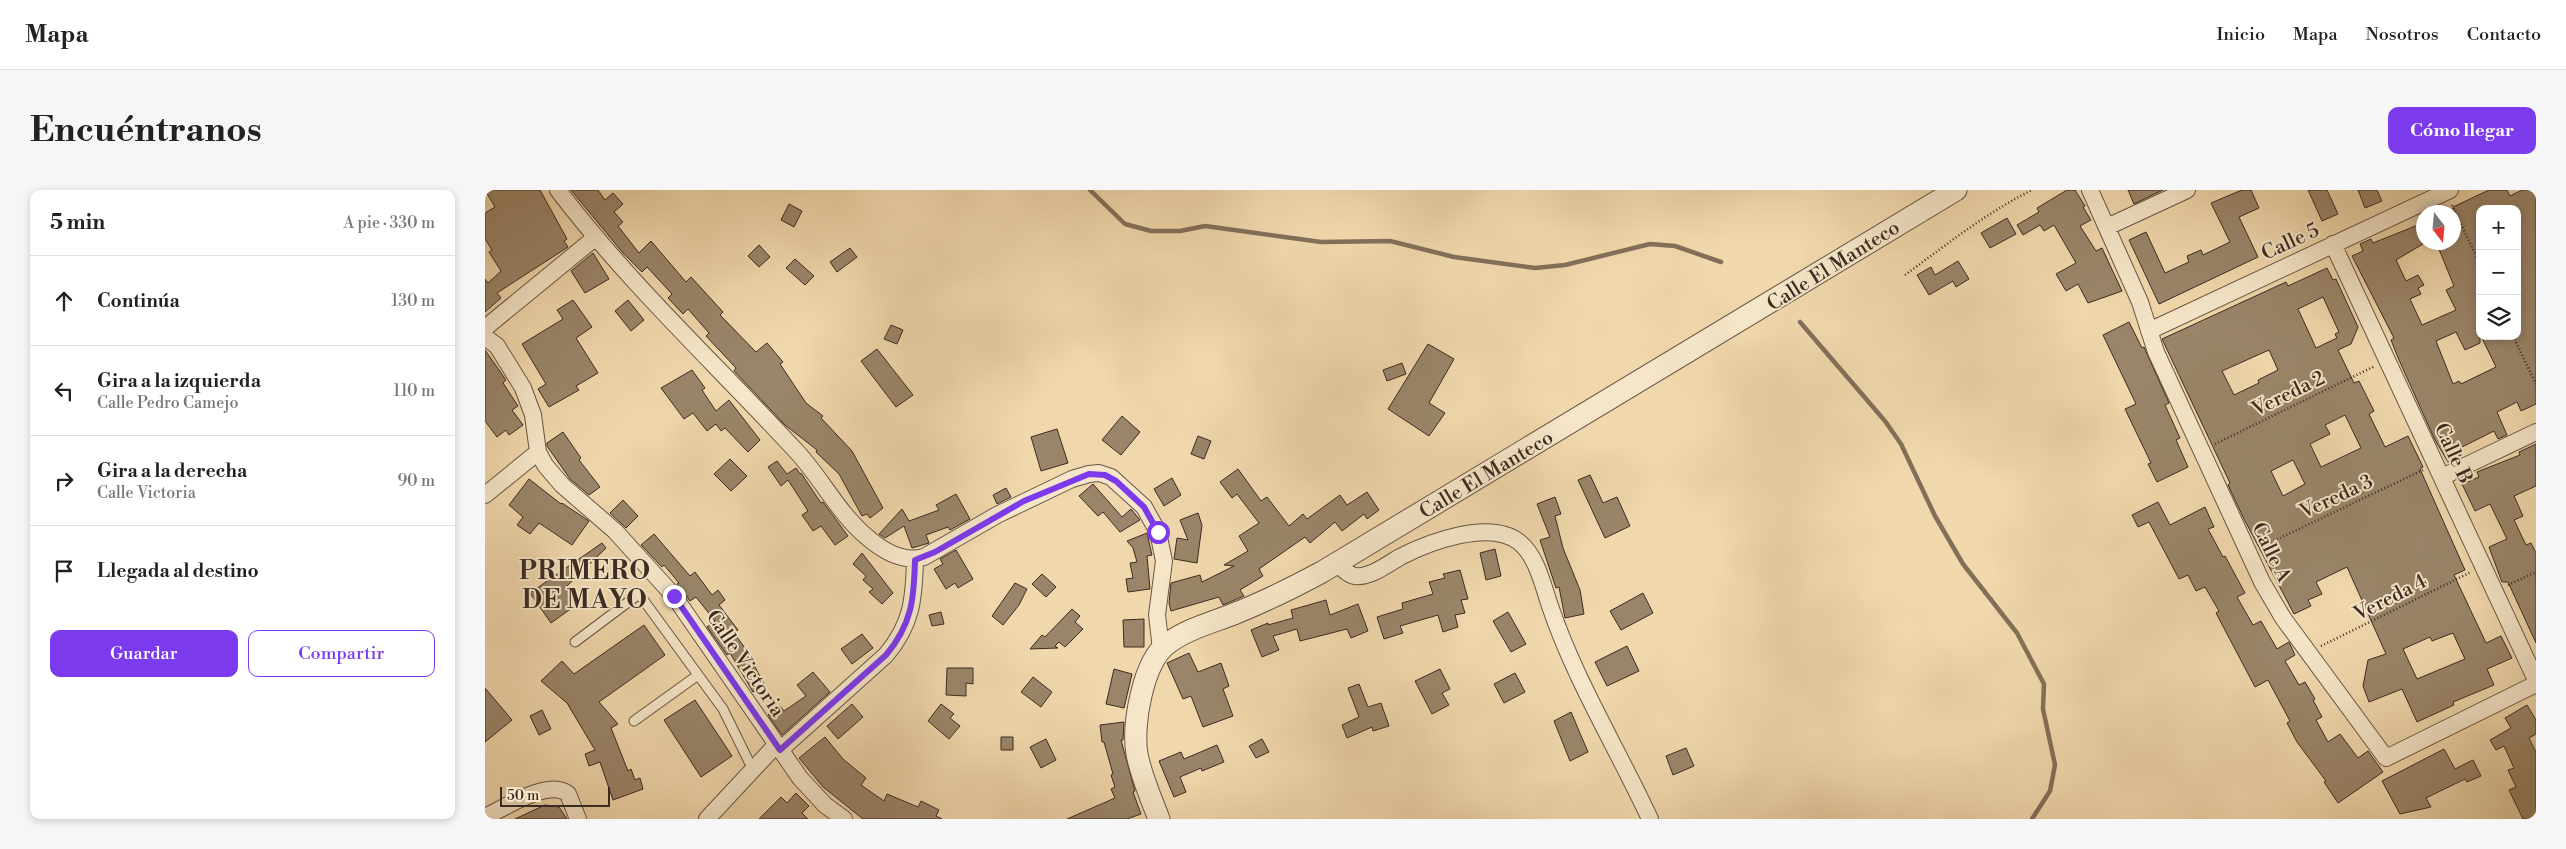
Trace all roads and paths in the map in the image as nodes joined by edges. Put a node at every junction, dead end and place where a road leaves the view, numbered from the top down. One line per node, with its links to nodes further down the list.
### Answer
1 (558, 190): 8 (street)
2 (1956, 190): 25 (street, Calle El Manteco)
3 (2031, 190): 11 (path)
4 (2090, 190): 7 (street, Calle A)
5 (2187, 190): 7 (street)
6 (2444, 191): 9 (street, Calle 5); 10 (path)
7 (2107, 227): 13 (street, Calle A)
8 (596, 237): 12 (street); 24 (street)
9 (2333, 244): 13 (street, Calle 5); 16 (street, Calle B)
10 (2476, 256)
11 (1905, 276)
12 (485, 328)
13 (2149, 331): 19 (street, Calle A)
14 (485, 337): 20 (street)
15 (2515, 340): 17 (path)
16 (2387, 360): 19 (path, Vereda 2); 21 (street, Calle B)
17 (2536, 384)
18 (2536, 432): 21 (street)
19 (2202, 450): 23 (street, Calle A)
20 (538, 452): 22 (street); 36 (street, Calle Victoria)
21 (2439, 471): 23 (path, Vereda 3); 26 (street, Calle B)
22 (485, 494)
23 (2249, 553): 31 (street, Calle A)
24 (915, 560): 30 (street); 36 (street)
25 (1337, 563): 30 (street, Calle El Manteco); 43 (street)
26 (2483, 566): 28 (street, Calle B); 31 (path, Vereda 4)
27 (2536, 572): 28 (path)
28 (2495, 591): 33 (street, Calle B)
29 (575, 642): 32 (lane)
30 (1161, 649): 42 (street, Calle El Manteco)
31 (2309, 652): 34 (street, Calle A)
32 (698, 675): 35 (lane); 37 (lane)
33 (2536, 680)
34 (2536, 684)
35 (635, 721)
36 (778, 748): 37 (street); 41 (street, Calle Victoria)
37 (753, 770): 40 (street)
38 (485, 817): 39 (street)
39 (578, 819)
40 (707, 819)
41 (844, 819)
42 (1159, 819)
43 (1650, 819)

